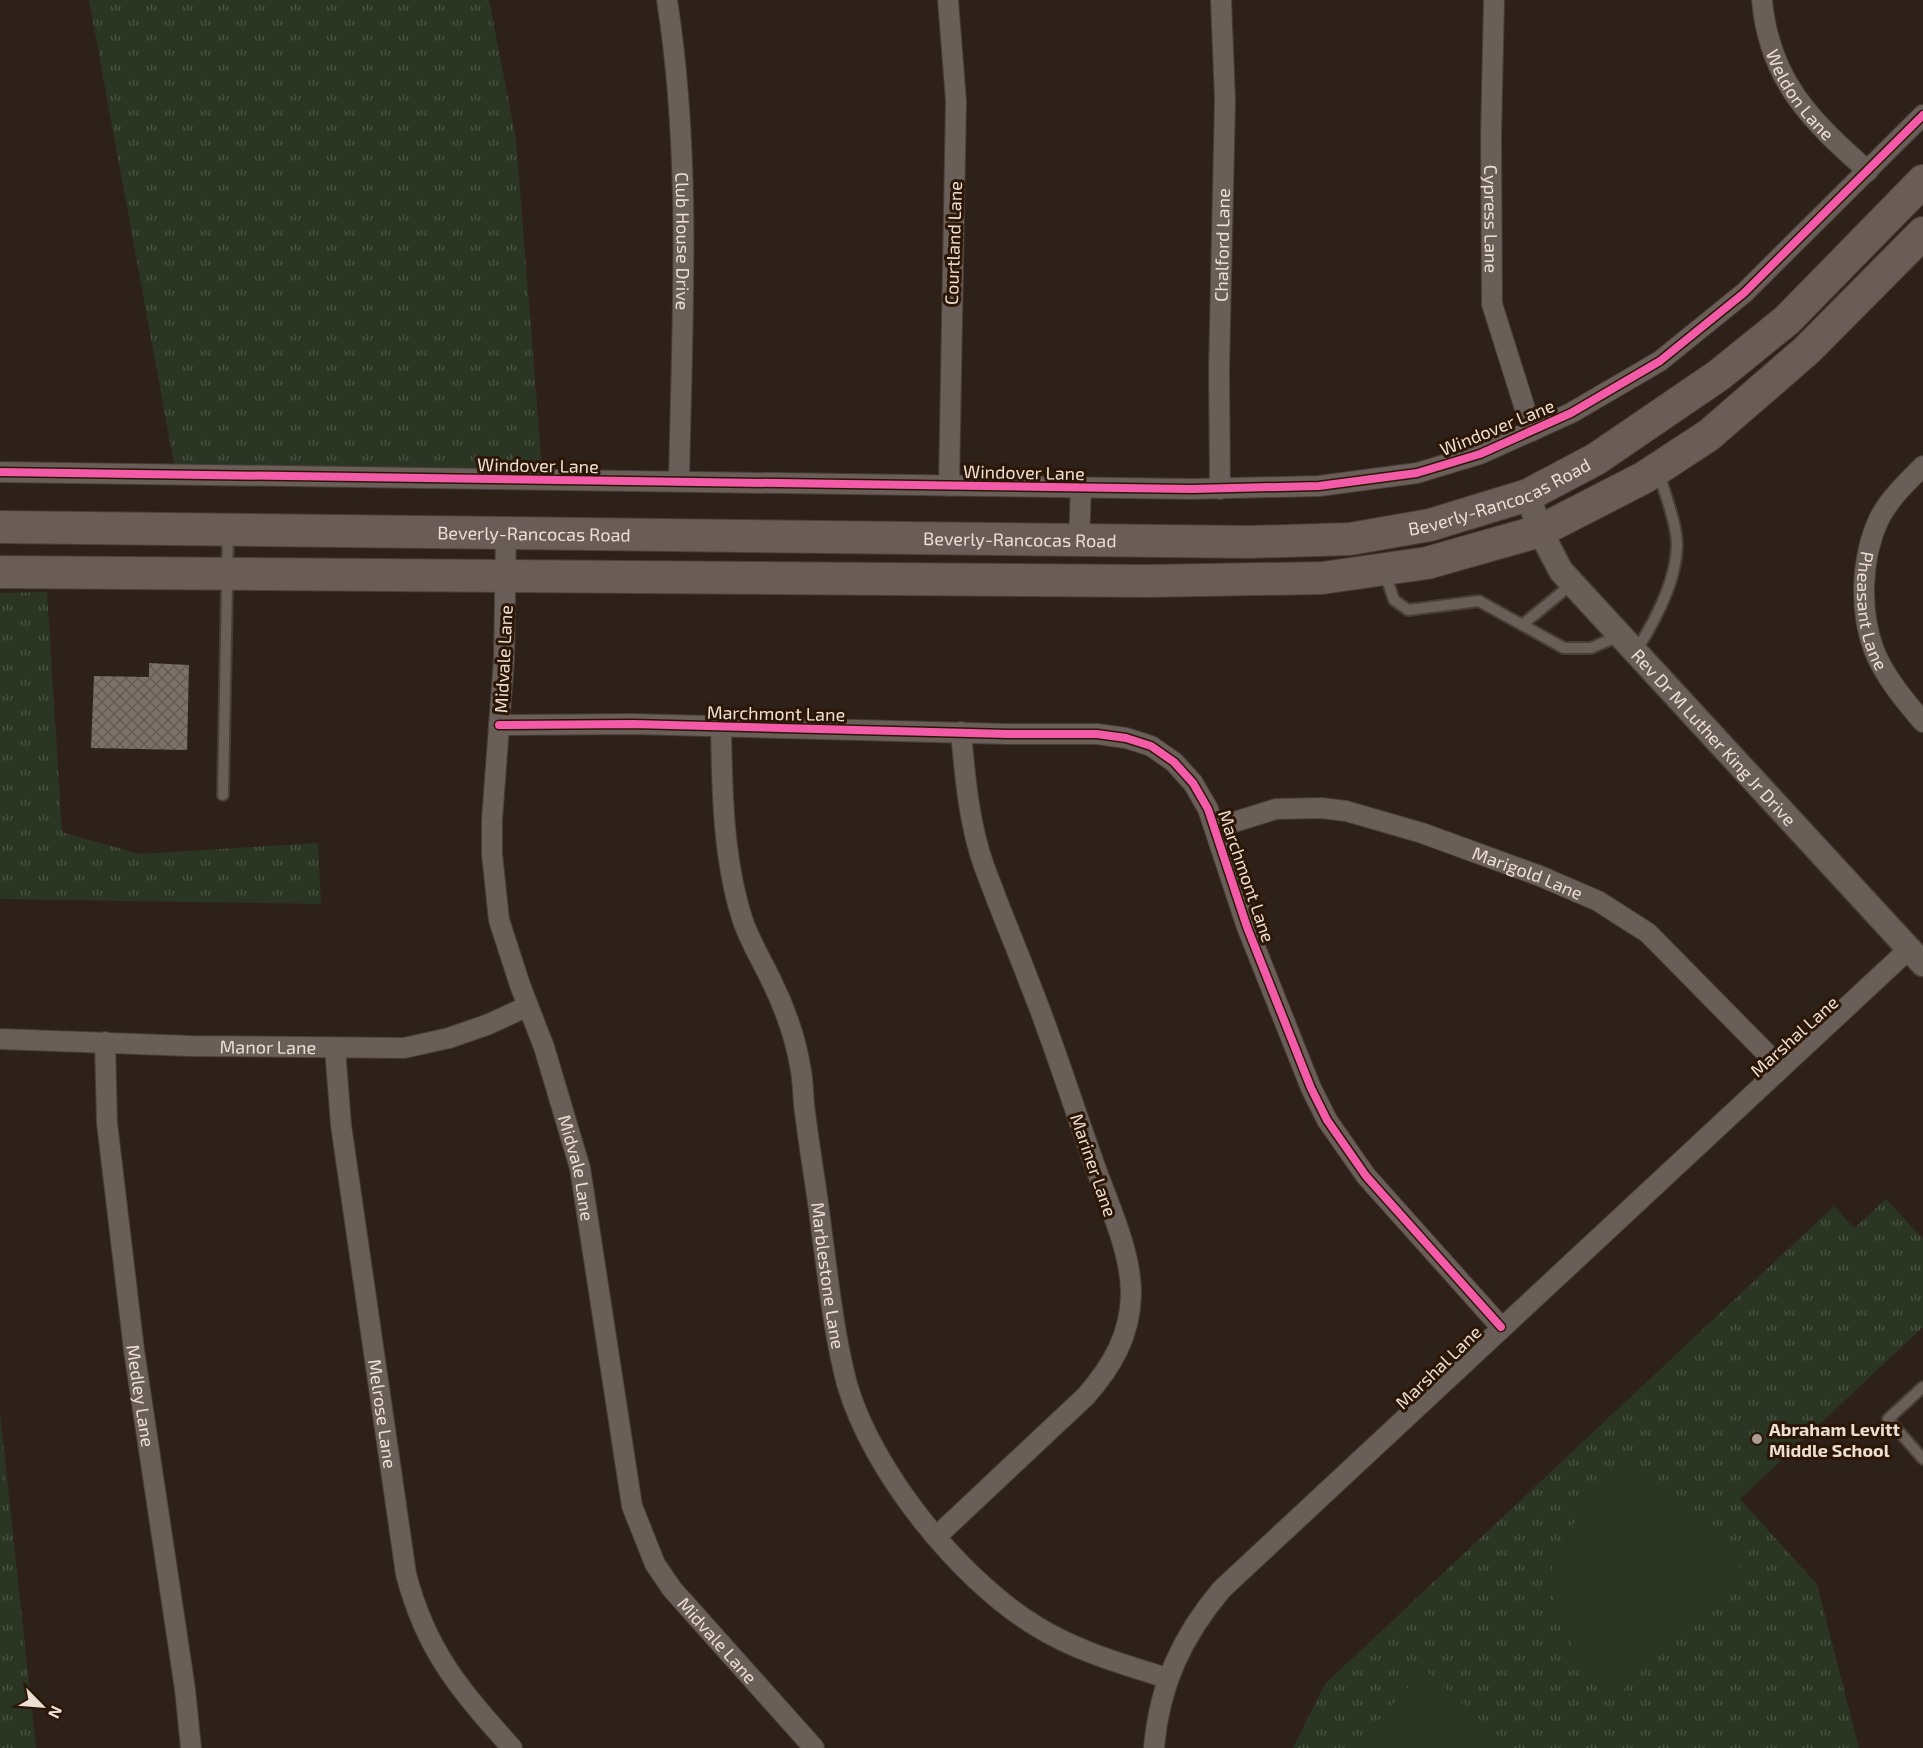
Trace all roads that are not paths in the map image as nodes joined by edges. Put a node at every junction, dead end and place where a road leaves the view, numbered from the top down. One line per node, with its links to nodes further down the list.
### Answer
1 (667, 0): 15 (street, Club House Drive)
2 (948, 0): 16 (street, Courtland Lane)
3 (1221, 0): 18 (street, Chalford Lane)
4 (1494, 0): 11 (street, Cypress Lane)
5 (1762, 0): 7 (street, Weldon Lane)
6 (1923, 115): 7 (street, Windover Lane)
7 (1868, 171): 11 (street, Windover Lane)
8 (1923, 181): 9 (main road, Beverly-Rancocas Road)
9 (1898, 207): 10 (street); 19 (main road, Beverly-Rancocas Road)
10 (1922, 235): 13 (main road)
11 (1532, 431): 18 (street, Windover Lane)
12 (1923, 466): 33 (street, Pheasant Lane)
13 (1657, 468): 22 (main road); 32 (lane)
14 (0, 472): 15 (street, Windover Lane)
15 (680, 481): 16 (street, Windover Lane)
16 (948, 486): 17 (street, Windover Lane)
17 (1081, 488): 18 (street, Windover Lane); 24 (street)
18 (1220, 489)
19 (1528, 495): 22 (street, Rev Dr M Luther King Jr Drive); 24 (main road, Beverly-Rancocas Road)
20 (0, 527): 21 (main road, Beverly-Rancocas Road)
21 (228, 529): 23 (main road, Beverly-Rancocas Road); 27 (lane)
22 (1540, 531): 25 (main road); 30 (street, Rev Dr M Luther King Jr Drive)
23 (506, 532): 24 (main road, Beverly-Rancocas Road); 28 (street, Midvale Lane)
24 (1079, 540): 29 (main road)
25 (1384, 569): 29 (main road); 31 (lane)
26 (0, 572): 27 (main road)
27 (227, 573): 28 (main road); 37 (lane)
28 (507, 576): 29 (main road); 34 (street, Midvale Lane)
29 (878, 579)
30 (1573, 584): 31 (lane); 32 (street, Rev Dr M Luther King Jr Drive)
31 (1522, 625): 32 (lane)
32 (1628, 643): 39 (street, Rev Dr M Luther King Jr Drive)
33 (1923, 722)
34 (500, 725): 35 (street, Marchmont Lane); 40 (street, Midvale Lane)
35 (721, 727): 36 (street, Marchmont Lane); 48 (street, Marblestone Lane)
36 (962, 732): 38 (street, Marchmont Lane); 48 (street, Mariner Lane)
37 (224, 795)
38 (1215, 828): 44 (street, Marigold Lane); 45 (street, Marchmont Lane)
39 (1916, 957): 44 (street, Marshal Lane)
40 (528, 1006): 43 (street, Manor Lane); 52 (street, Midvale Lane)
41 (0, 1039): 42 (street, Manor Lane)
42 (105, 1042): 43 (street, Manor Lane); 50 (street, Medley Lane)
43 (335, 1048): 51 (street, Melrose Lane)
44 (1781, 1068): 45 (street, Marshal Lane)
45 (1501, 1327): 49 (street, Marshal Lane)
46 (1923, 1387): 47 (lane)
47 (1922, 1457)
48 (937, 1536): 49 (street, Marblestone Lane)
49 (1167, 1678): 53 (street, Marshal Lane)
50 (192, 1748)
51 (512, 1748)
52 (814, 1748)
53 (1154, 1748)

